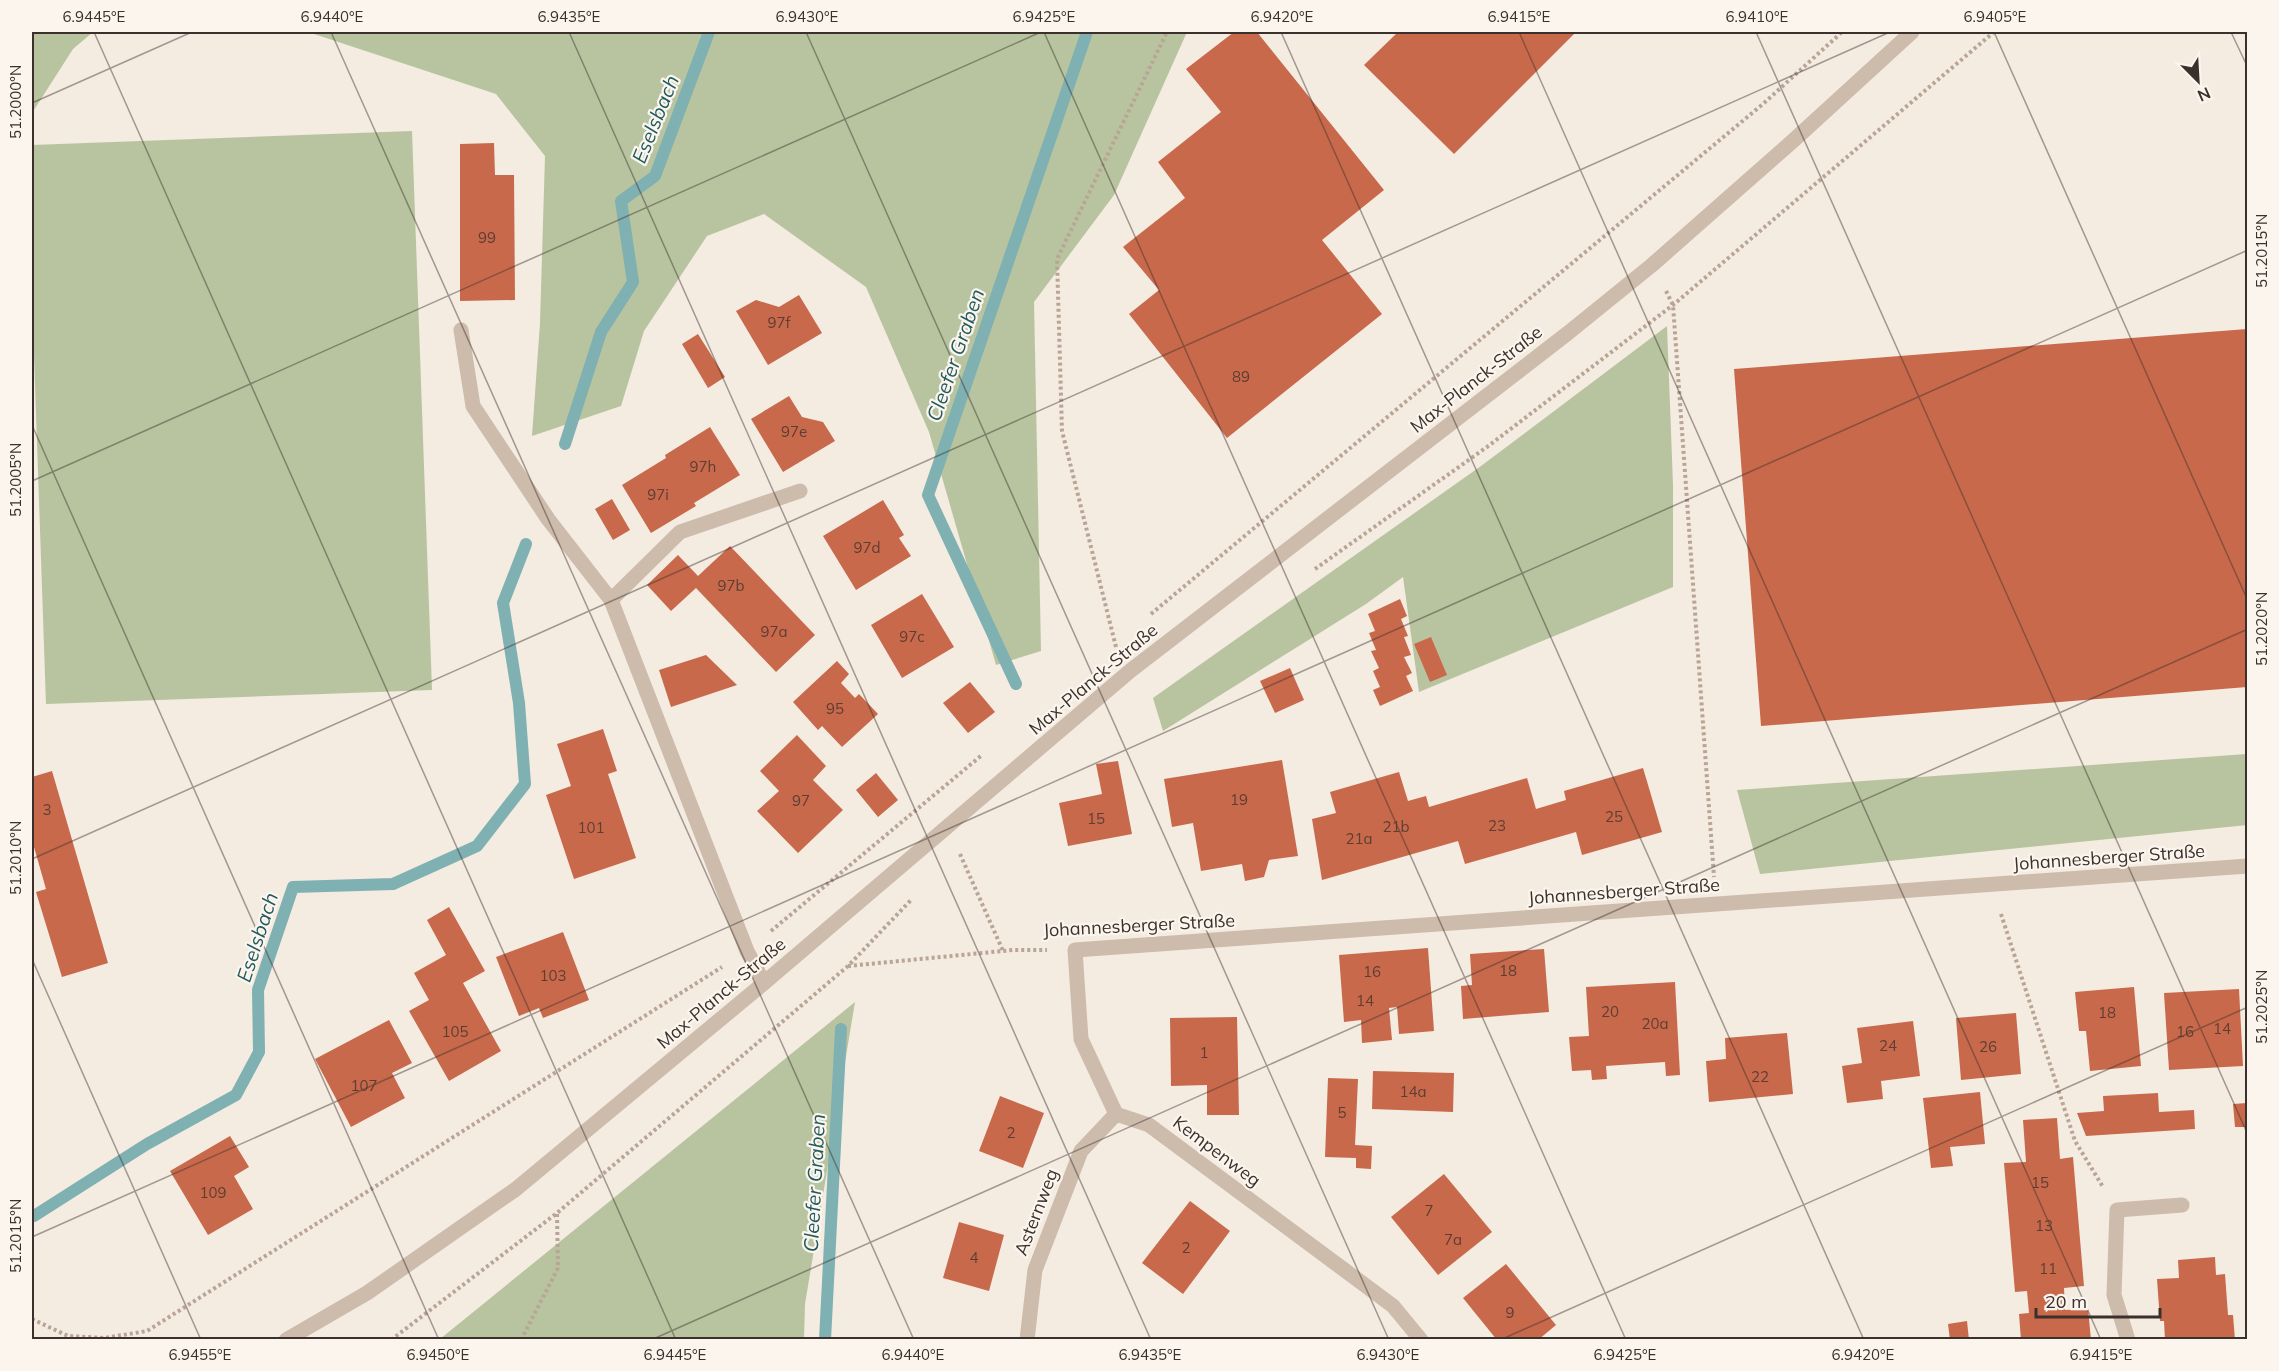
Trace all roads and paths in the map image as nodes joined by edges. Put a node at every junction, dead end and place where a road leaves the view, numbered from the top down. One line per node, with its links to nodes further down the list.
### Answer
1 (1167, 32): 13 (path)
2 (1842, 32): 11 (path)
3 (1912, 32): 5 (street, Max-Planck-Straße)
4 (1994, 32): 6 (path)
5 (1652, 265): 6 (path); 15 (street, Max-Planck-Straße)
6 (1673, 305): 9 (path); 21 (path)
7 (461, 330): 10 (street)
8 (800, 491): 10 (street)
9 (1315, 569)
10 (611, 600): 23 (street)
11 (1142, 621)
12 (1124, 637): 13 (path)
13 (1115, 644): 14 (path); 15 (path)
14 (1106, 652)
15 (1130, 671): 26 (street, Max-Planck-Straße)
16 (990, 748): 23 (path)
17 (952, 860): 24 (path)
18 (2247, 866): 19 (street, Johannesberger Straße)
19 (1992, 885): 21 (street, Johannesberger Straße); 29 (path)
20 (913, 898): 25 (path)
21 (1716, 904): 22 (street, Johannesberger Straße)
22 (1075, 950): 24 (path, Johannesberger Straße); 27 (street)
23 (747, 951): 26 (street); 32 (path)
24 (1003, 951): 25 (path, Johannesberger Straße)
25 (848, 966): 30 (path)
26 (764, 983): 33 (street, Max-Planck-Straße)
27 (1116, 1114): 36 (street, Asternweg); 37 (street, Kempenweg)
28 (2182, 1205): 29 (street)
29 (2117, 1210): 38 (street)
30 (557, 1213): 34 (path); 35 (path)
31 (32, 1319): 32 (path)
32 (106, 1339)
33 (286, 1340)
34 (391, 1340)
35 (521, 1340)
36 (1026, 1340)
37 (1421, 1340)
38 (2128, 1340)

